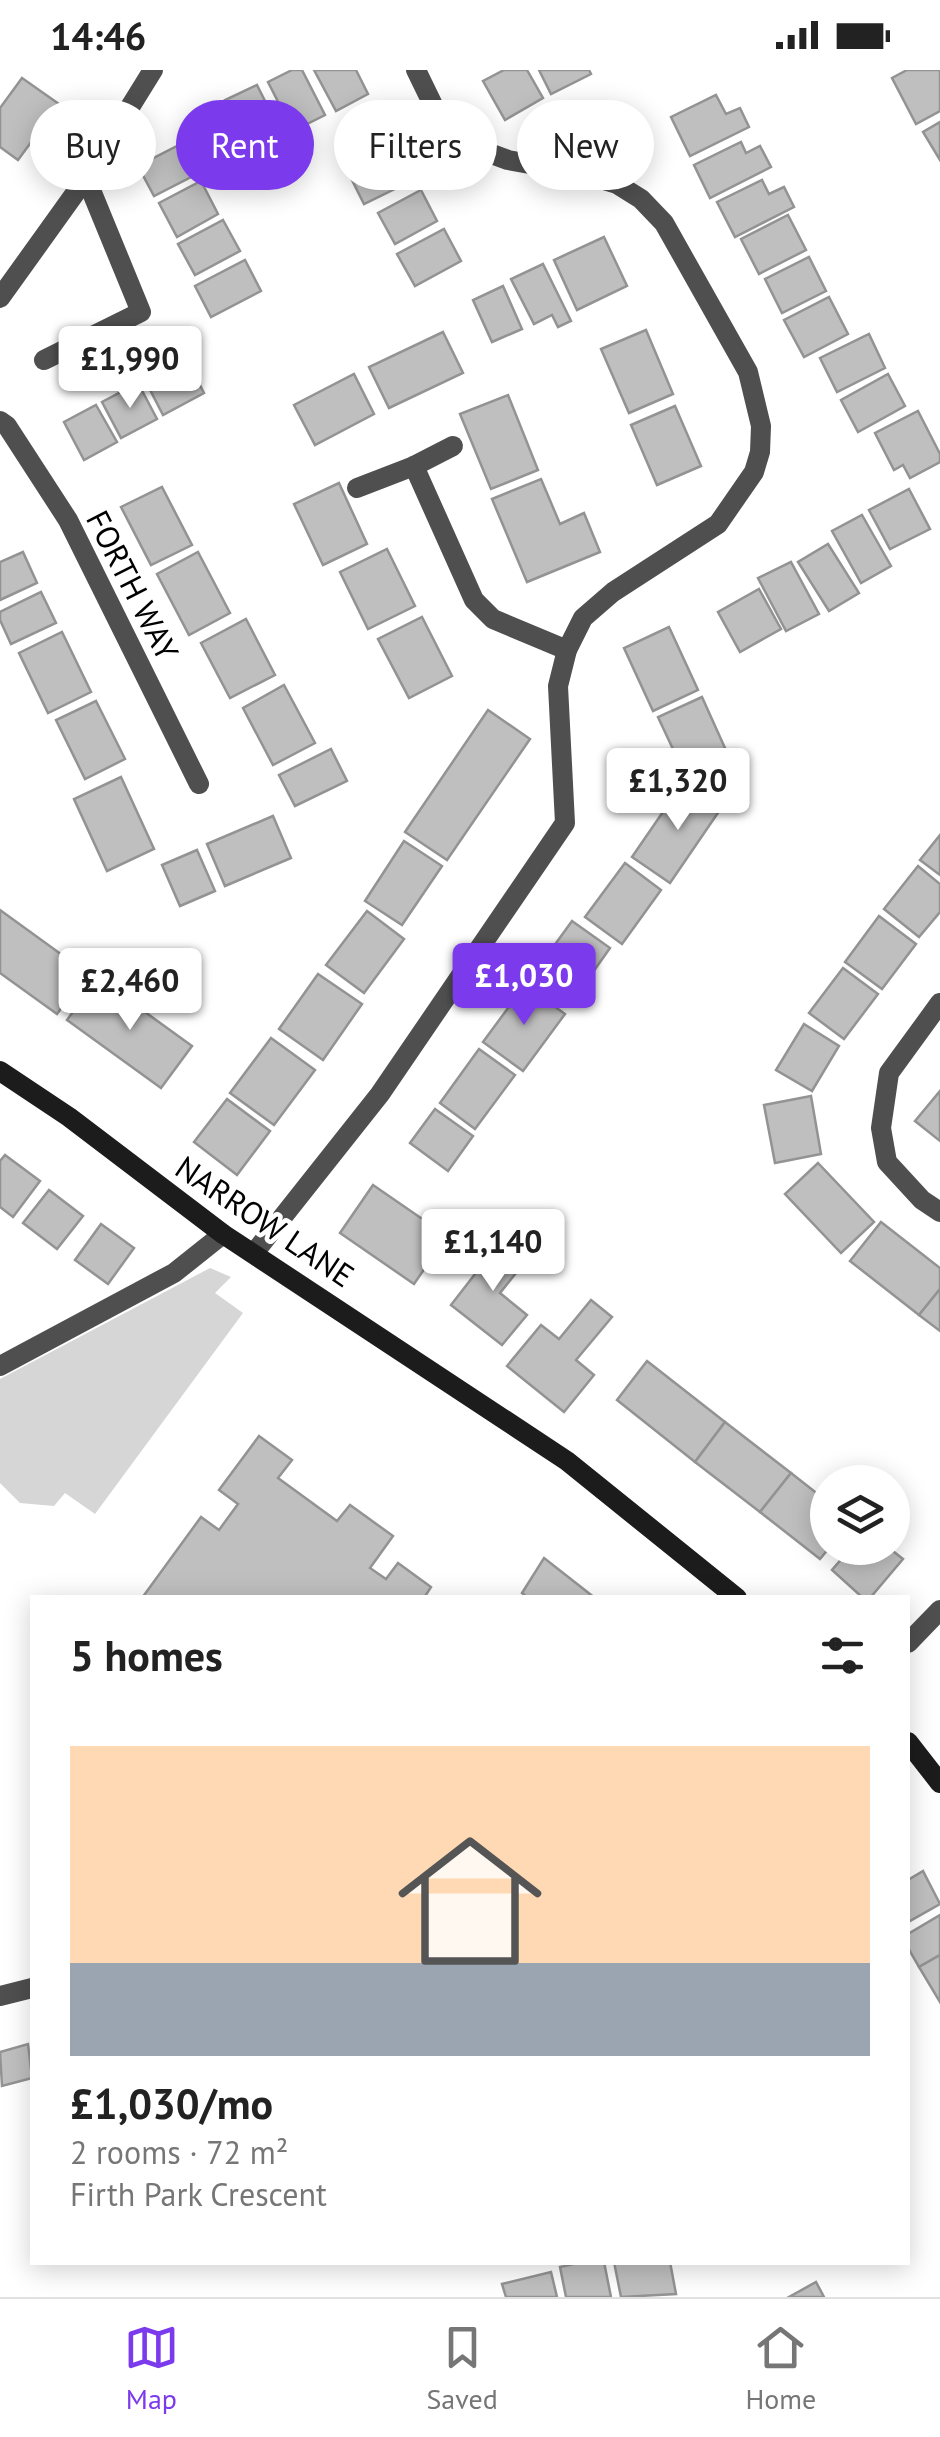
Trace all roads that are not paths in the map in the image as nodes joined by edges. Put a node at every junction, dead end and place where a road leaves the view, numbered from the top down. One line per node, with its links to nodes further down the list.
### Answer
1 (153, 70): 3 (street)
2 (416, 70): 12 (street)
3 (134, 100)
4 (77, 190): 6 (street)
5 (91, 190): 7 (street)
6 (0, 298)
7 (44, 360)
8 (0, 421): 13 (street, FORTH WAY)
9 (453, 446): 10 (street)
10 (414, 466): 11 (street); 12 (street)
11 (356, 488)
12 (566, 650): 18 (street)
13 (199, 784)
14 (940, 1003): 16 (street)
15 (0, 1071): 17 (main road, NARROW LANE)
16 (940, 1212)
17 (223, 1234): 18 (main road, NARROW LANE); 19 (street)
18 (254, 1253): 20 (main road, NARROW LANE)
19 (0, 1366)
20 (733, 1595)
21 (940, 1610): 22 (street)
22 (910, 1641)
23 (910, 1744): 24 (main road)
24 (940, 1782)
25 (30, 1988): 26 (street)
26 (0, 1996)

